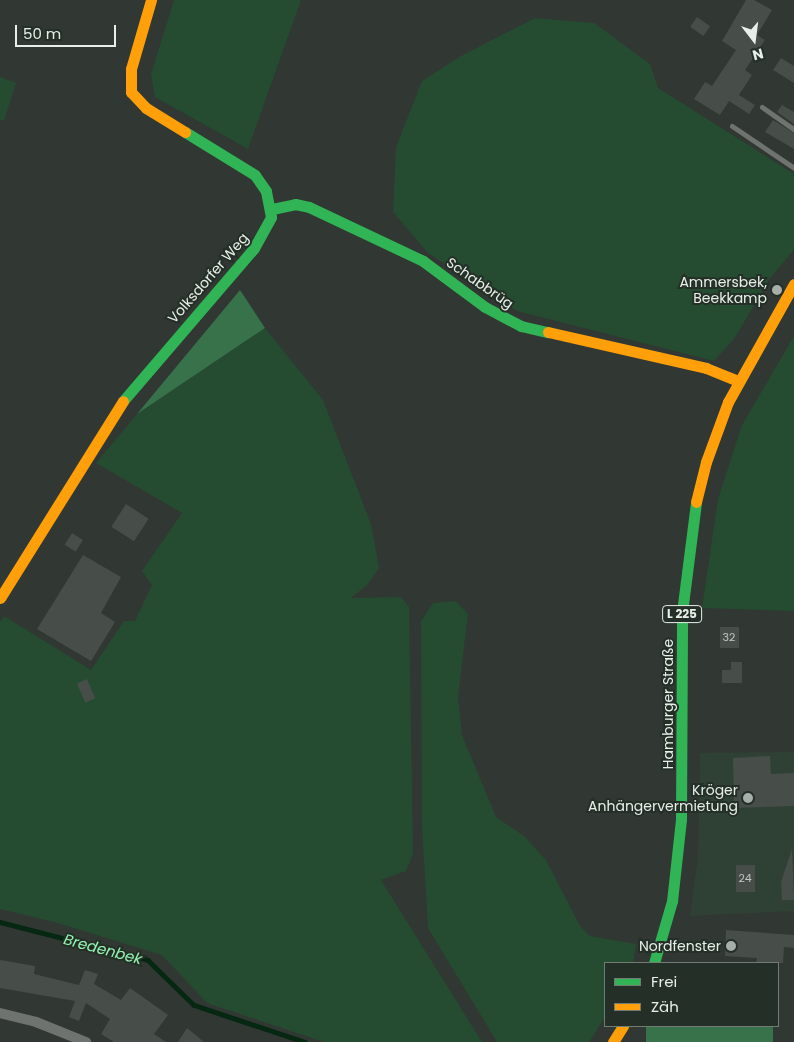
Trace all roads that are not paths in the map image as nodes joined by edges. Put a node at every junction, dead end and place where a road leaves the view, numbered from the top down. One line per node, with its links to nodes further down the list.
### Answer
1 (151, 0): 6 (street)
2 (762, 107): 4 (lane)
3 (732, 126): 5 (lane)
4 (794, 129)
5 (794, 168)
6 (272, 209): 8 (street, Schabbrüg); 9 (street, Volksdorfer Weg)
7 (794, 284): 8 (street, Hamburger Straße / L 225)
8 (738, 381): 10 (street, Hamburger Straße / L 225)
9 (0, 598)
10 (654, 962)
11 (0, 1013): 13 (street)
12 (622, 1027): 14 (street)
13 (86, 1042)
14 (613, 1042)

